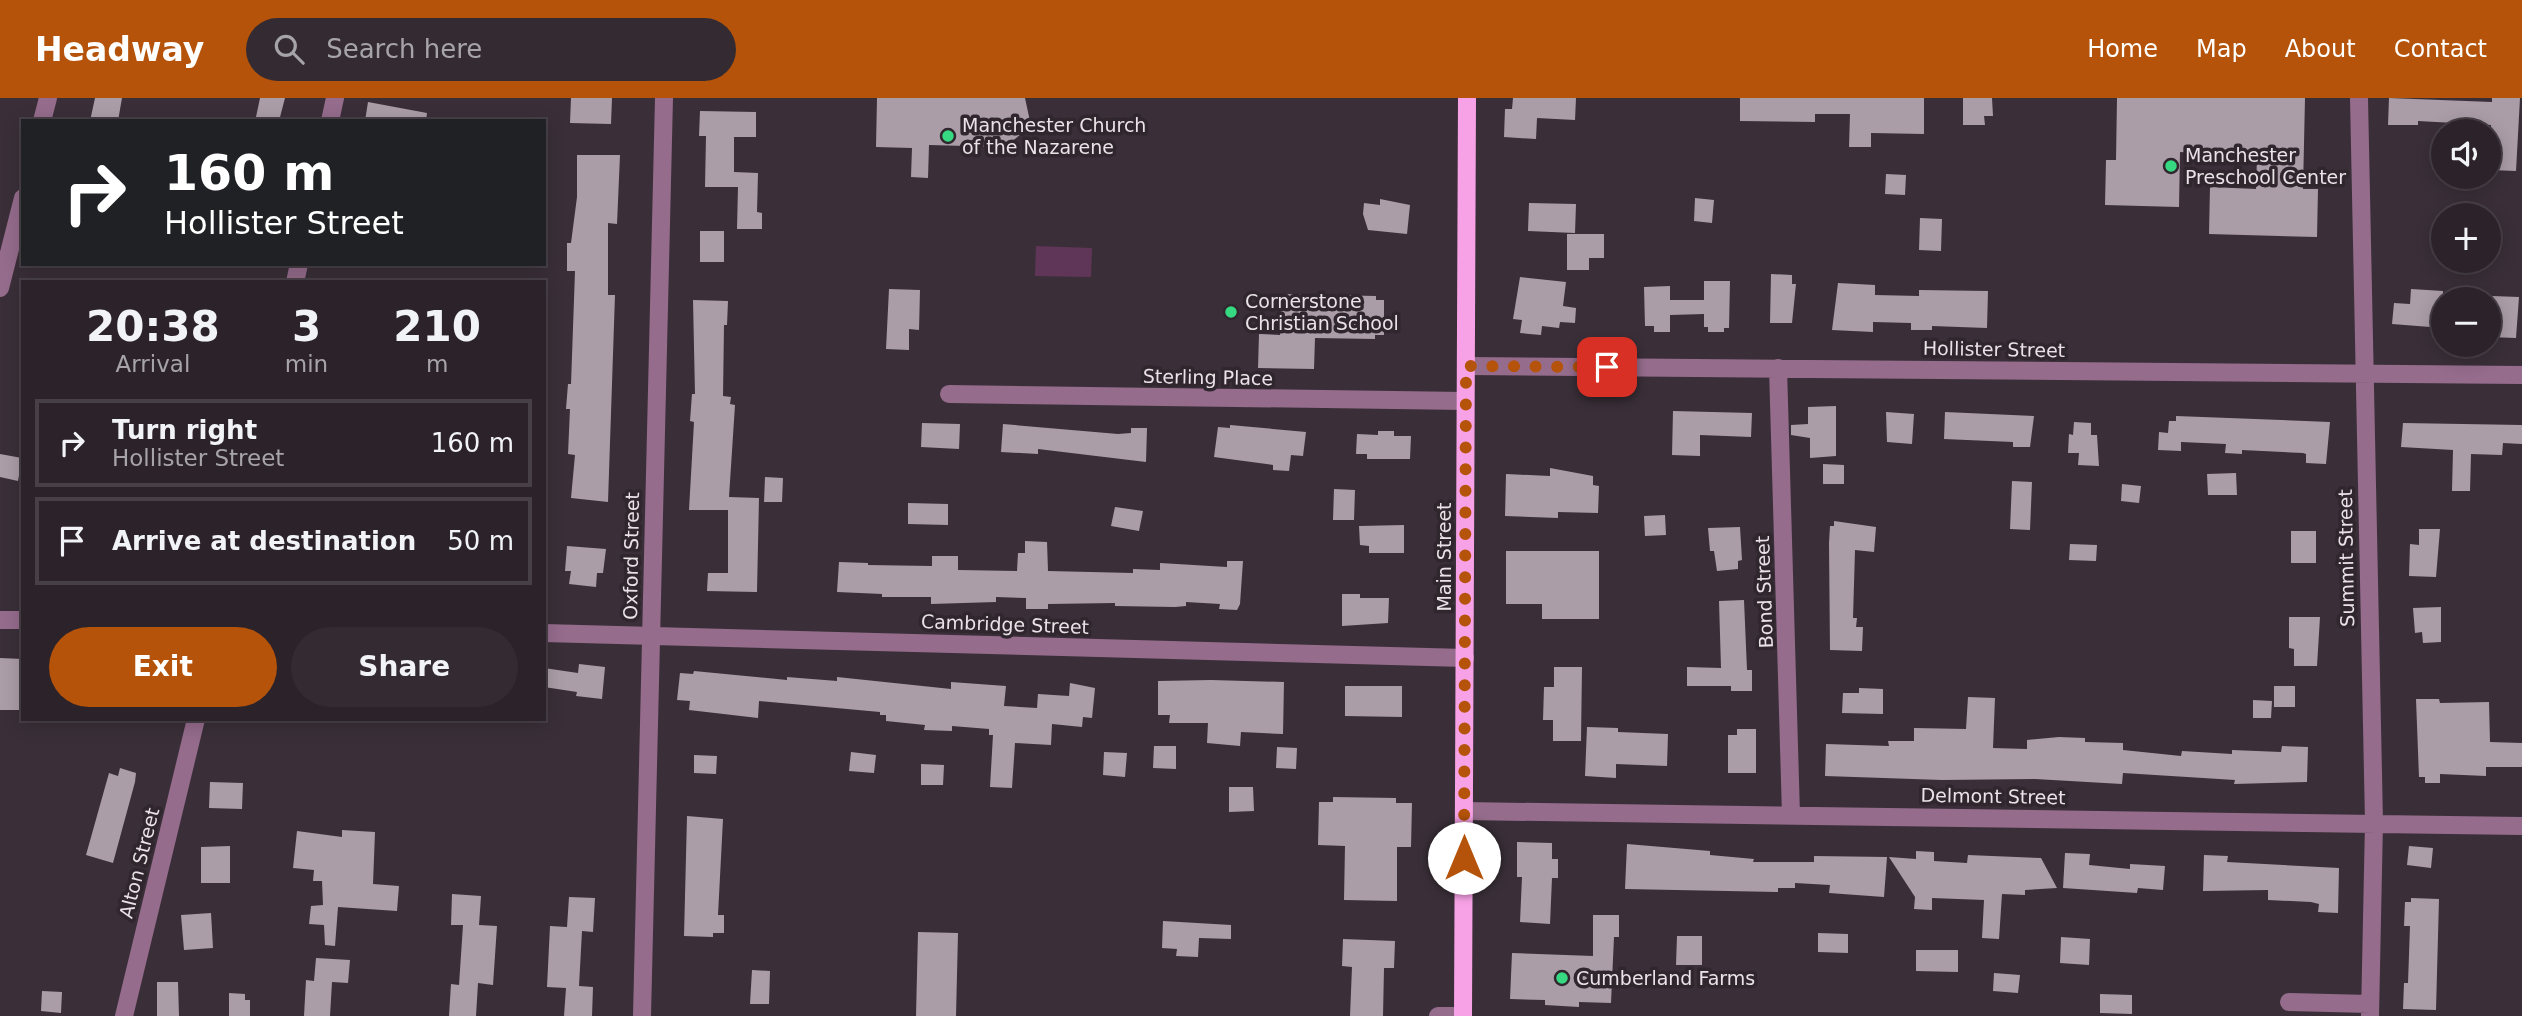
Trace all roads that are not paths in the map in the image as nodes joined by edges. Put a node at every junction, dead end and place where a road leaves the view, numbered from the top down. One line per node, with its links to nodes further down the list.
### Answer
1 (48, 98): 6 (street)
2 (335, 98): 7 (street)
3 (664, 98): 19 (street, Oxford Street)
4 (1467, 98): 10 (main road, Main Street)
5 (2359, 98): 12 (street, Summit Street)
6 (43, 119)
7 (330, 119)
8 (21, 206): 9 (street)
9 (0, 288)
10 (1466, 366): 11 (street, Hollister Street); 15 (main road, Main Street)
11 (1778, 368): 12 (street, Hollister Street); 23 (street, Bond Street)
12 (2363, 374): 13 (street, Hollister Street); 24 (street, Summit Street)
13 (2522, 375)
14 (949, 394): 15 (street, Sterling Place)
15 (1465, 401): 20 (main road, Main Street)
16 (0, 620): 17 (street)
17 (21, 620)
18 (546, 633): 19 (street, Cambridge Street)
19 (650, 635): 20 (street, Cambridge Street); 29 (street, Oxford Street)
20 (1465, 658): 22 (main road, Main Street)
21 (197, 721): 28 (street, Alton Street)
22 (1464, 811): 23 (street, Delmont Street); 31 (main road, Main Street)
23 (1791, 815): 24 (street, Delmont Street)
24 (2374, 822): 25 (street, Delmont Street); 27 (street, Summit Street)
25 (2522, 826)
26 (2289, 1002): 27 (street)
27 (2370, 1010)
28 (124, 1016)
29 (642, 1016)
30 (1438, 1016): 31 (street)
31 (1463, 1016)

